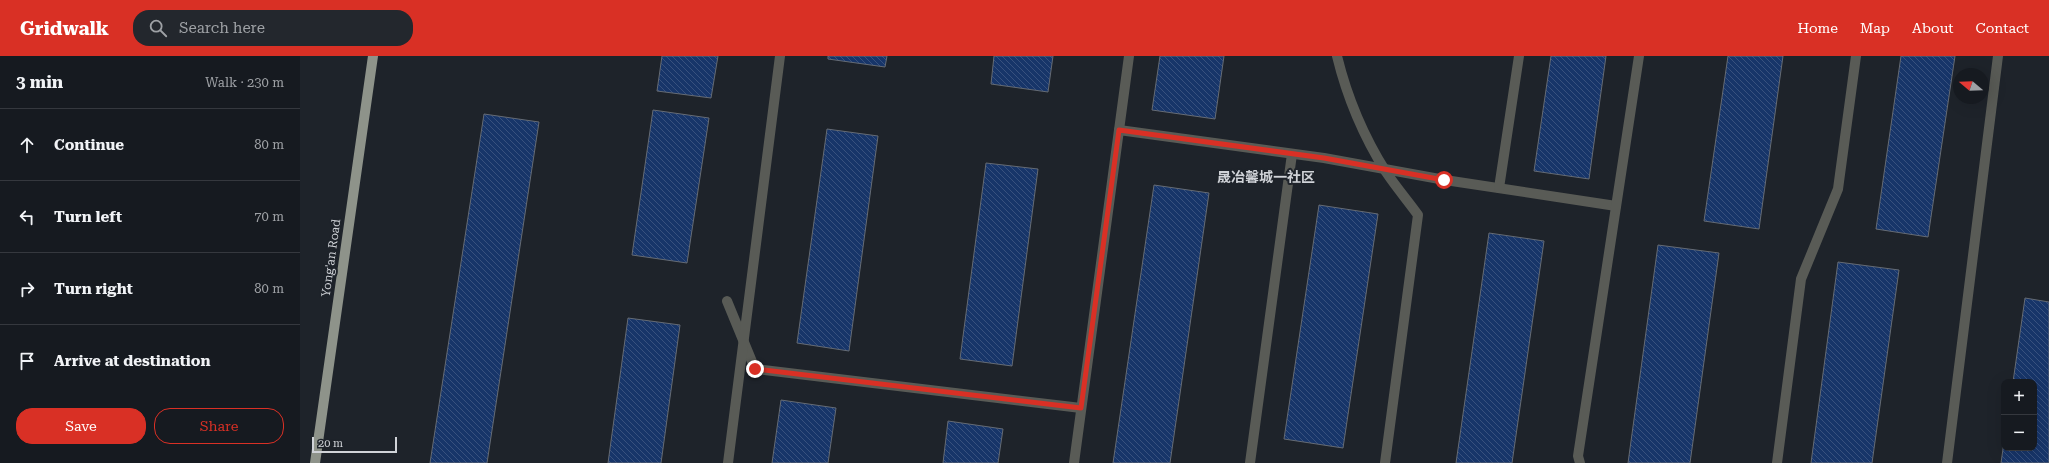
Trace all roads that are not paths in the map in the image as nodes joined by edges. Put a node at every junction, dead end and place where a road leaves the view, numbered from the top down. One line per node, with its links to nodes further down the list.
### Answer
1 (373, 56): 15 (main road, Yong'an Road)
2 (780, 56): 16 (street)
3 (1129, 56): 9 (street)
4 (1337, 56): 19 (street)
5 (1519, 56): 11 (street)
6 (1639, 56): 12 (street)
7 (1856, 56): 21 (street)
8 (1998, 56): 22 (street)
9 (1119, 130): 10 (street); 14 (street)
10 (1292, 154): 11 (street); 18 (street)
11 (1499, 188): 12 (street)
12 (1616, 206): 20 (street)
13 (727, 300): 14 (street)
14 (1081, 408): 17 (street)
15 (315, 463)
16 (728, 463)
17 (1074, 463)
18 (1250, 463)
19 (1385, 463)
20 (1580, 463)
21 (1777, 463)
22 (1947, 463)

